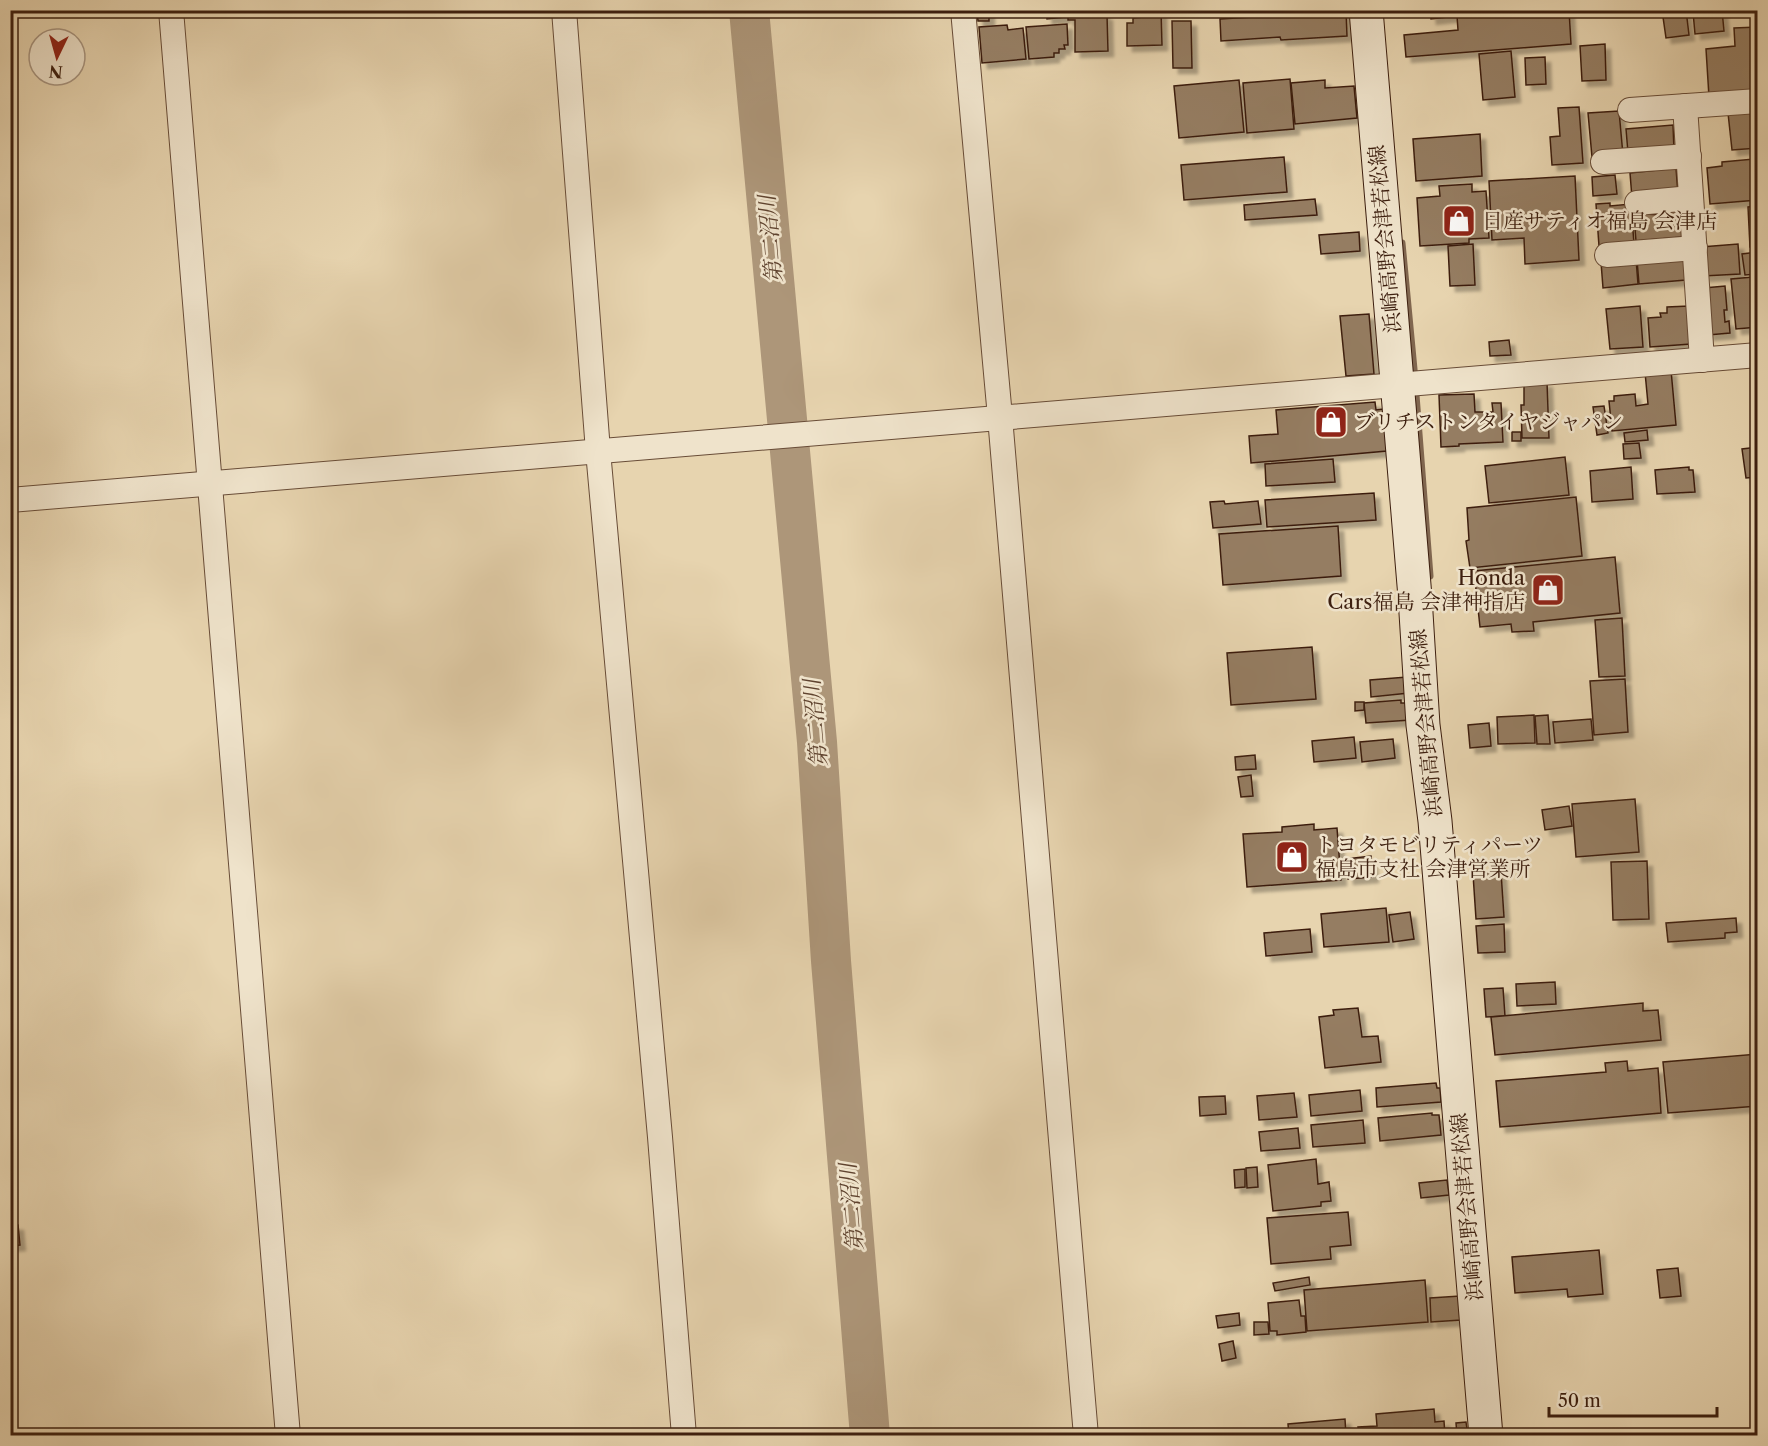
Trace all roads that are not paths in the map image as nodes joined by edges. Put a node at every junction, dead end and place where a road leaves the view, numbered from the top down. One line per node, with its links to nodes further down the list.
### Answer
1 (171, 10): 19 (street)
2 (564, 10): 18 (street)
3 (963, 10): 17 (street)
4 (1366, 10): 16 (main road, 浜崎高野会津若松線)
5 (1758, 101): 6 (street)
6 (1685, 106): 7 (street); 8 (street)
7 (1630, 110)
8 (1689, 156): 9 (street); 10 (street)
9 (1603, 162)
10 (1691, 198): 11 (street); 12 (street)
11 (1637, 203)
12 (1695, 248): 13 (street); 15 (street)
13 (1607, 255)
14 (1758, 355): 15 (street)
15 (1702, 360): 16 (street)
16 (1401, 384): 17 (street); 24 (main road, 浜崎高野会津若松線)
17 (1000, 417): 18 (street); 23 (street)
18 (598, 451): 19 (street); 22 (street)
19 (210, 483): 20 (street); 21 (street)
20 (10, 500)
21 (288, 1436)
22 (684, 1436)
23 (1086, 1436)
24 (1486, 1436)

